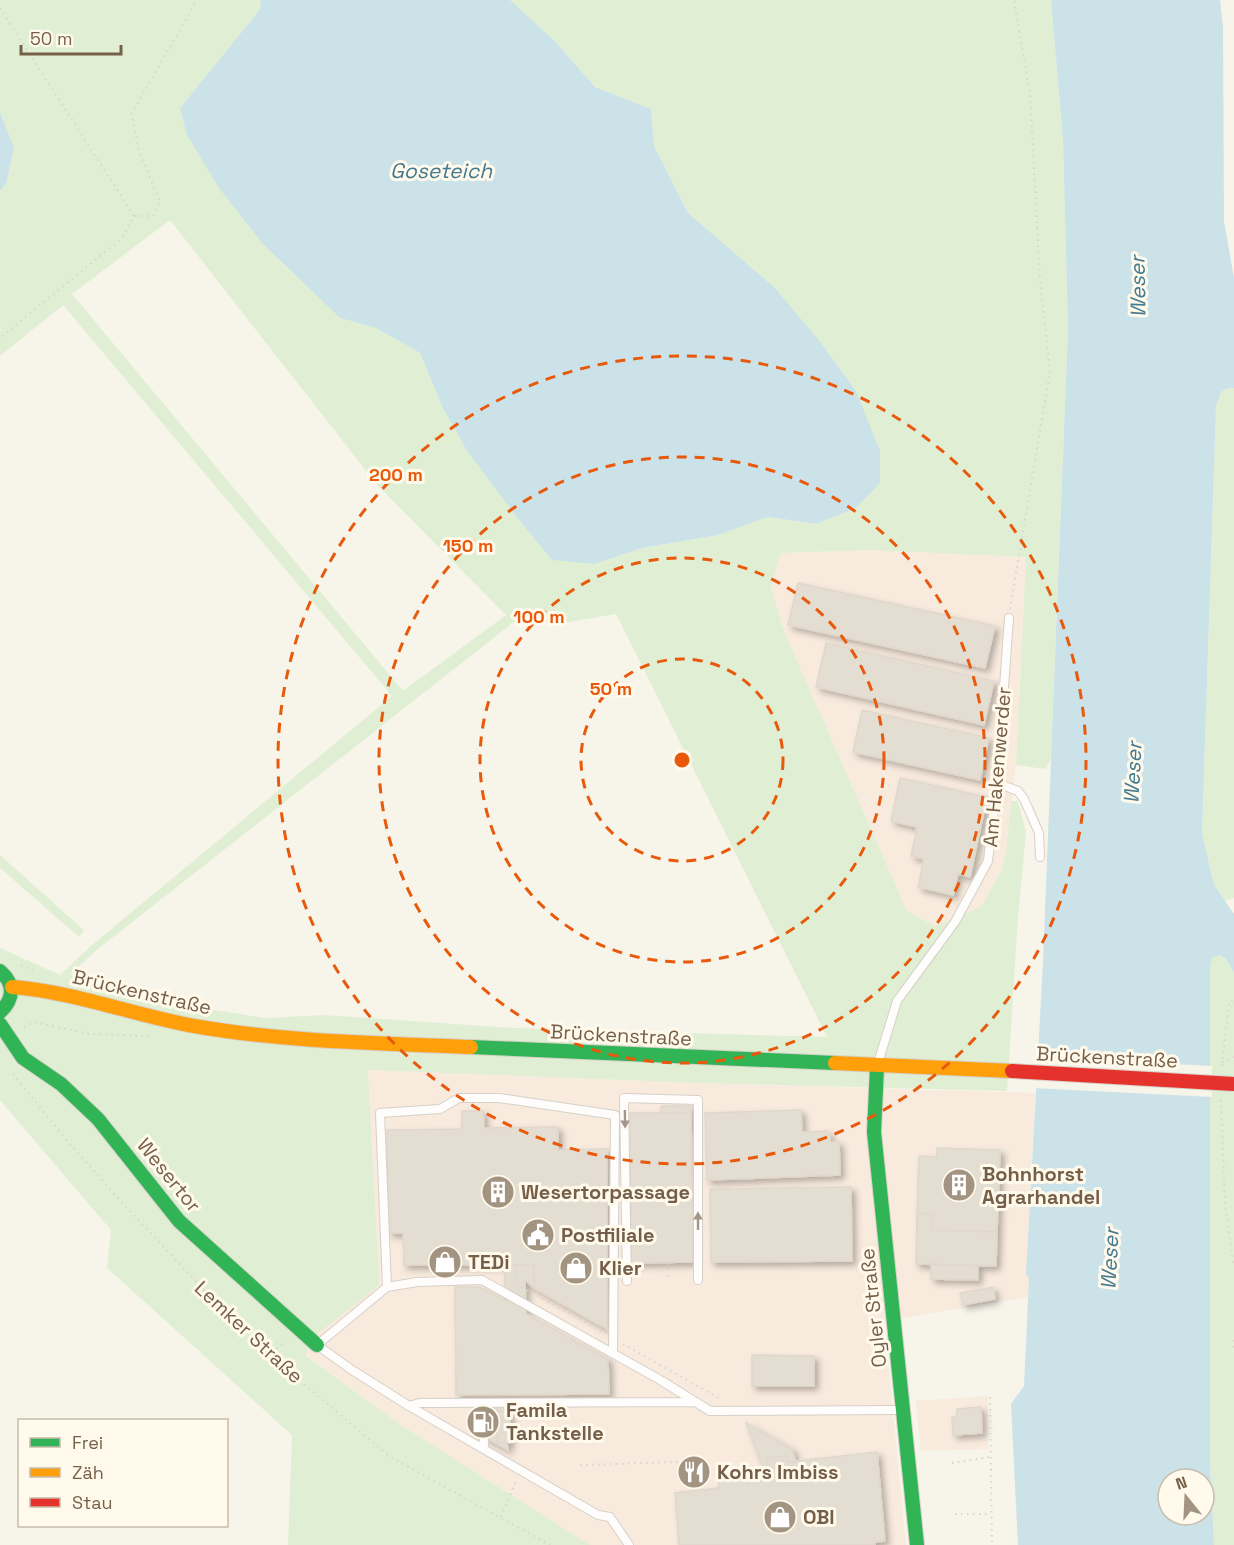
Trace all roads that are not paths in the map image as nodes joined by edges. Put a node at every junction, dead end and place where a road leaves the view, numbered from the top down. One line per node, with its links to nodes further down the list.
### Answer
1 (1009, 618): 2 (lane, Am Hakenwerder)
2 (997, 783): 3 (lane); 8 (lane, Am Hakenwerder)
3 (1040, 857)
4 (0, 971): 5 (street)
5 (12, 987): 6 (street); 8 (street, Brückenstraße)
6 (0, 1012)
7 (3, 1030): 13 (street, Wesertor)
8 (877, 1066): 9 (street, Brückenstraße, bridge); 18 (street, Oyler Straße)
9 (1234, 1084)
10 (698, 1280): 11 (lane, one-way to 11)
11 (627, 1281)
12 (387, 1287): 13 (lane); 14 (lane); 14 (lane)
13 (317, 1345): 17 (lane)
14 (613, 1353): 15 (lane)
15 (696, 1402): 16 (lane); 18 (lane)
16 (483, 1403): 17 (lane); 19 (lane)
17 (409, 1406): 19 (lane)
18 (903, 1410): 21 (street, Oyler Straße)
19 (484, 1448): 20 (lane)
20 (629, 1545)
21 (917, 1545)

